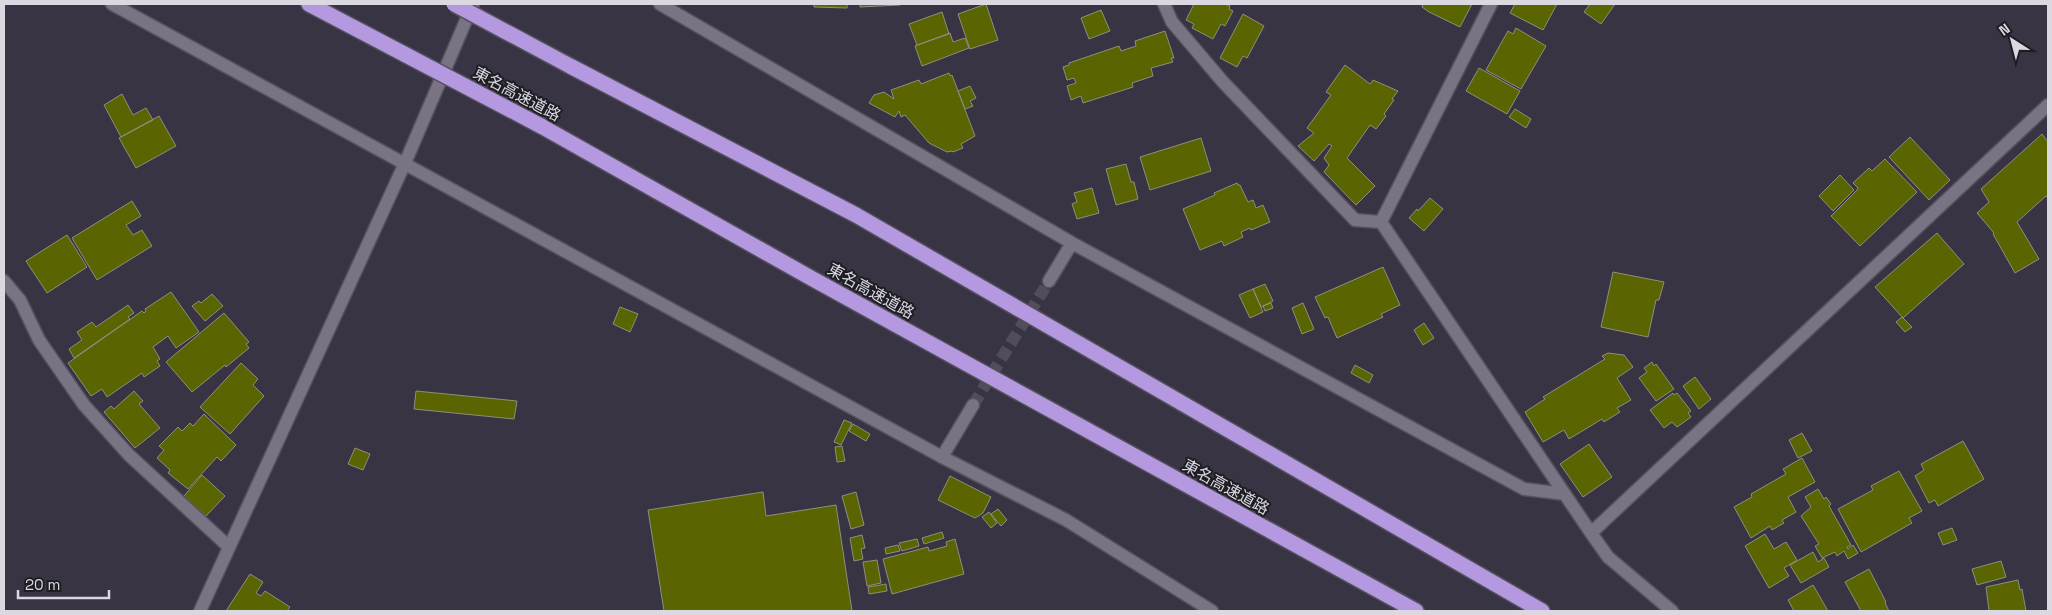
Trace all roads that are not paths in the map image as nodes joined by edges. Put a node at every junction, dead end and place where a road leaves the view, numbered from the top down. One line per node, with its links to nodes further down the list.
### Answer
1 (112, 4): 9 (street)
2 (309, 4): 22 (highway, 東名高速道路, bridge)
3 (454, 4): 19 (highway, bridge)
4 (473, 4): 9 (street)
5 (660, 4): 11 (street)
6 (1164, 4): 10 (street)
7 (1491, 4): 10 (street)
8 (2048, 105): 17 (street)
9 (405, 163): 15 (street); 18 (street)
10 (1381, 222): 16 (street)
11 (1072, 243): 13 (street); 16 (street)
12 (4, 281): 18 (street)
13 (1049, 281)
14 (973, 405): 15 (street)
15 (942, 457): 21 (street)
16 (1565, 494): 17 (street)
17 (1591, 533): 25 (street)
18 (229, 547): 20 (street)
19 (1488, 581): 23 (highway); 24 (highway)
20 (200, 611)
21 (1212, 611)
22 (1416, 611)
23 (1542, 611)
24 (1550, 611)
25 (1672, 611)

